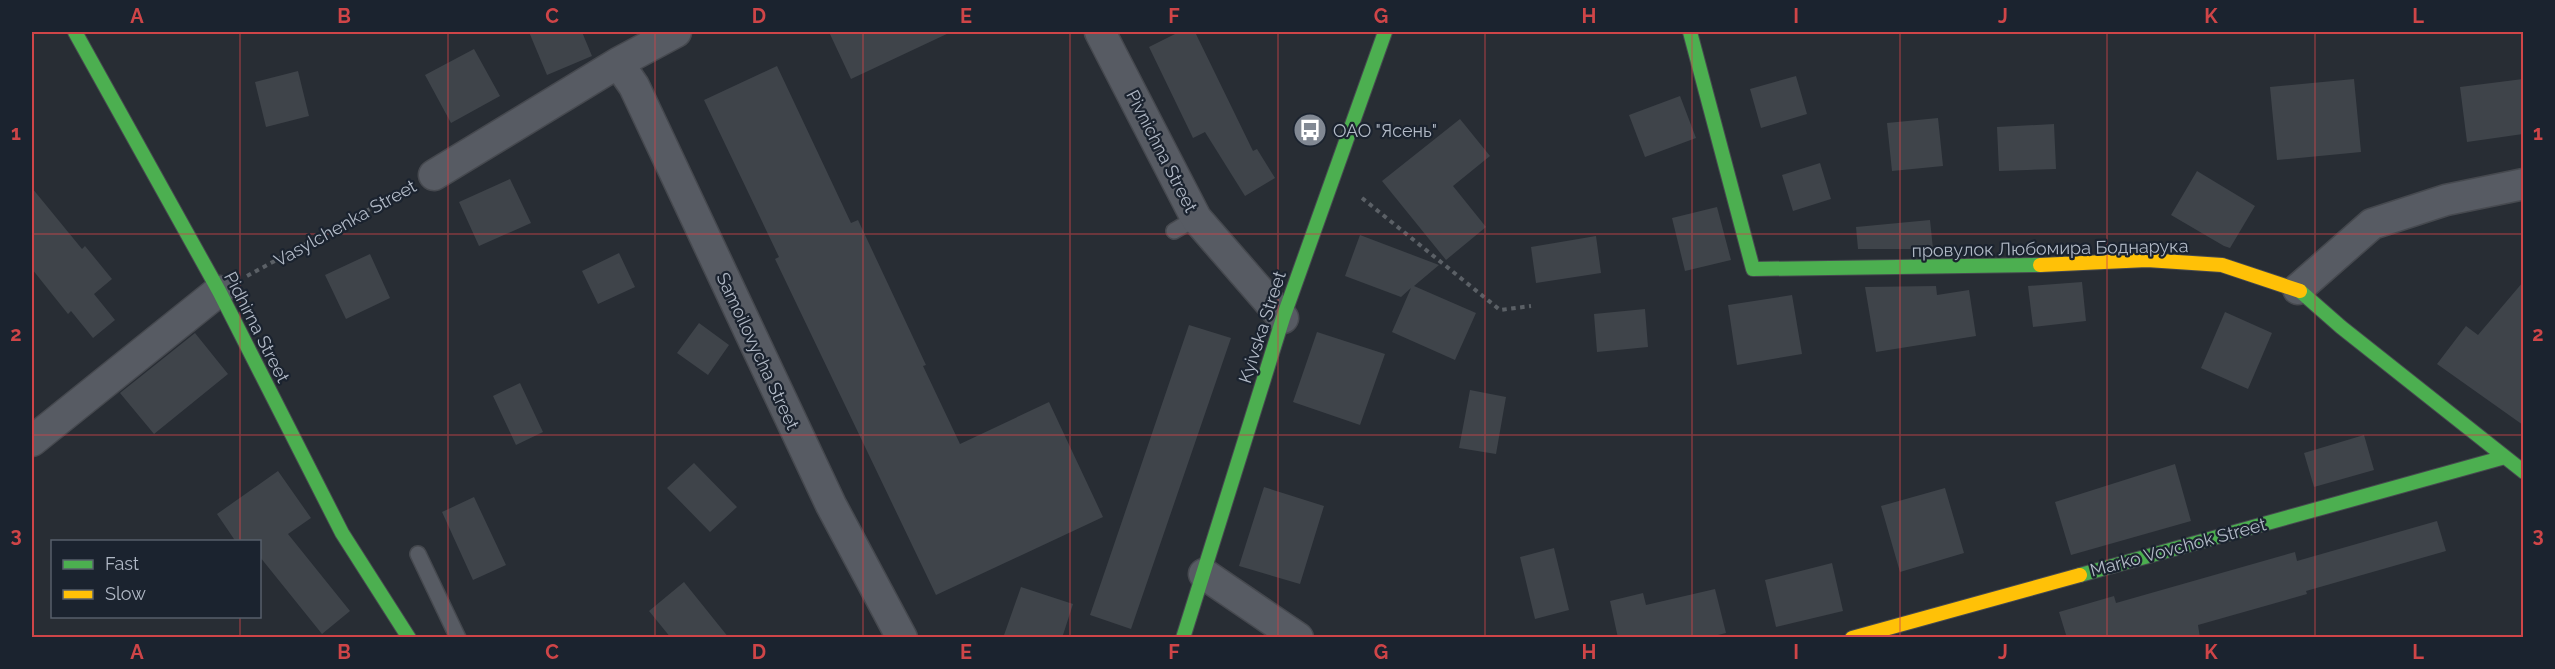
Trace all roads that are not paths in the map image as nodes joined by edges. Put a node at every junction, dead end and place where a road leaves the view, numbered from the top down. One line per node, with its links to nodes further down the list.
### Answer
1 (75, 32): 10 (street, Pidhirna Street)
2 (676, 32): 6 (street, Vasylchenka Street)
3 (1100, 32): 11 (street, Pivnichna Street)
4 (1385, 32): 11 (street, Kyivska Street)
5 (1690, 32): 9 (street, провулок Любомира Боднарука)
6 (618, 63): 7 (street, Vasylchenka Street); 19 (street, Samoilovycha Street)
7 (434, 175)
8 (2523, 184): 9 (street)
9 (2298, 289): 13 (street, провулок Любомира Боднарука)
10 (219, 291): 12 (street); 17 (street, Pidhirna Street)
11 (1282, 318): 16 (street, Kyivska Street)
12 (32, 441)
13 (2505, 457): 14 (street, провулок Любомира Боднарука); 22 (street, Marko Vovchok Street)
14 (2523, 472)
15 (418, 554): 18 (lane)
16 (1204, 574): 20 (street, Kyivska Street); 21 (street)
17 (409, 638)
18 (458, 638)
19 (902, 638)
20 (1183, 638)
21 (1298, 638)
22 (1851, 638)

